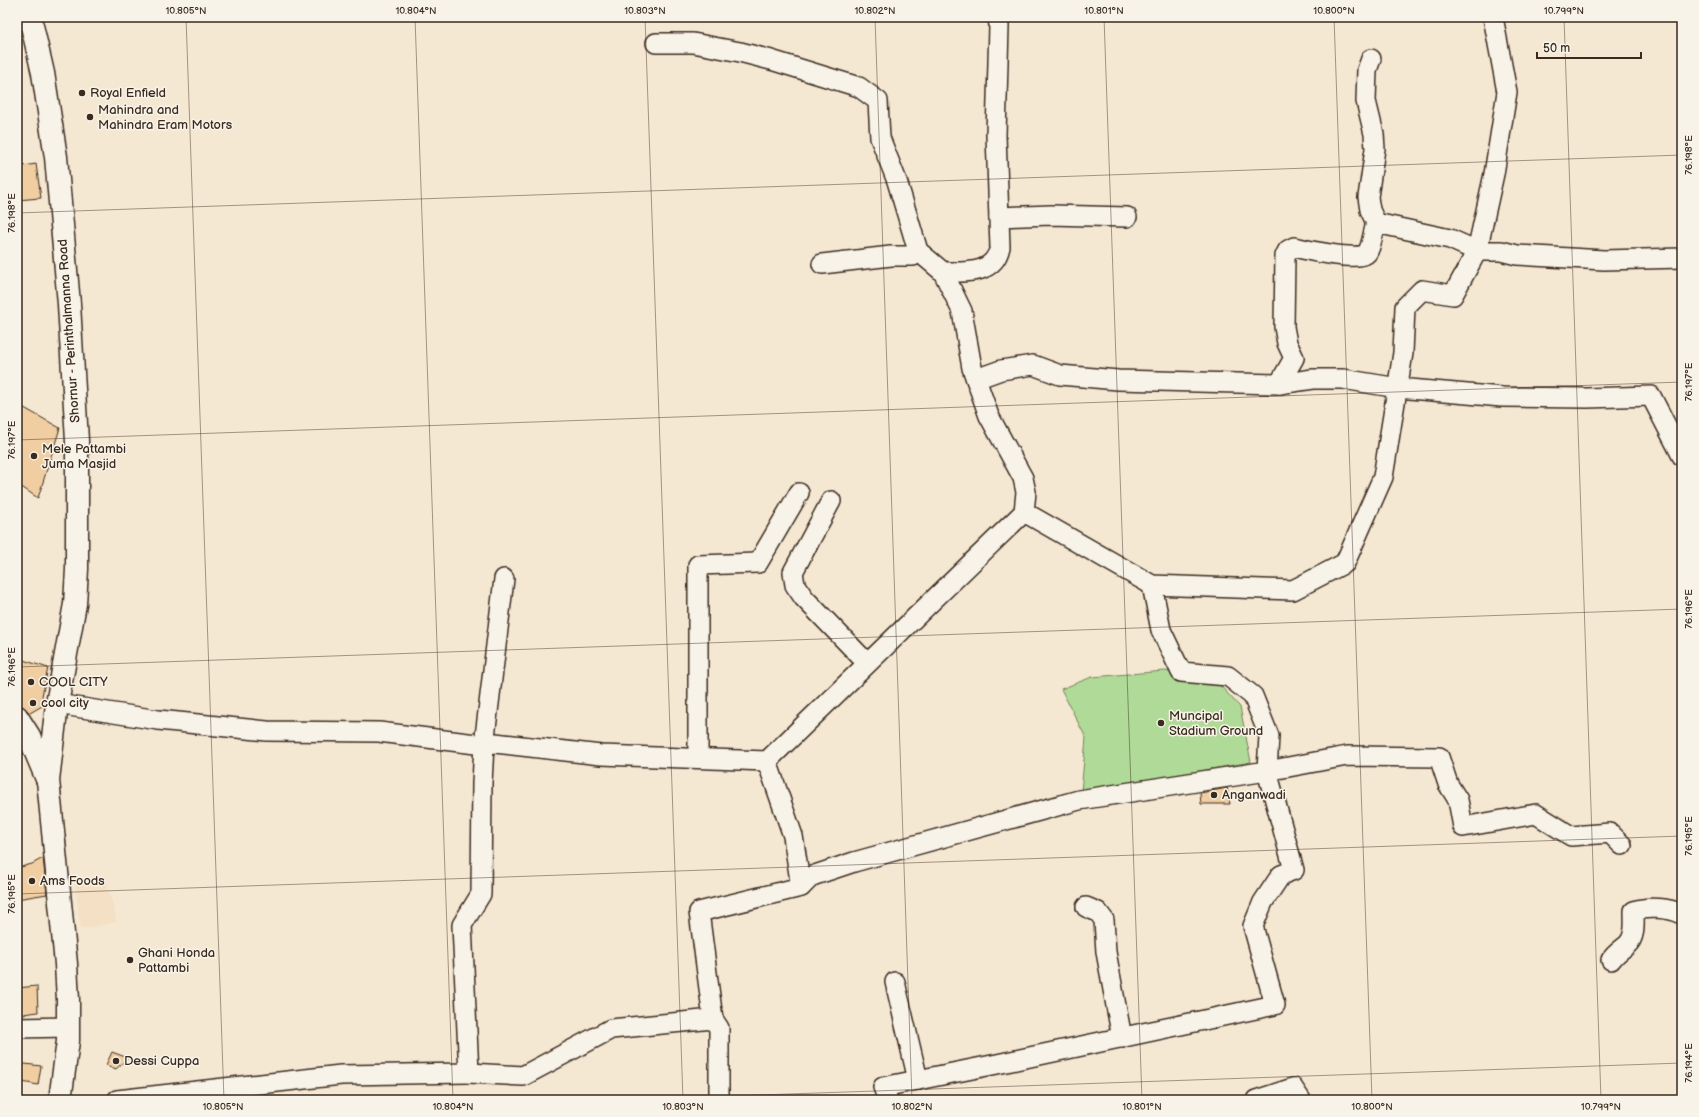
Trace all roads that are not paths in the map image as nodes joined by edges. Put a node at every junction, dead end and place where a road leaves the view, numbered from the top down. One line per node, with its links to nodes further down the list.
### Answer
1 (30, 17): 24 (main road, Shornur - Perinthalmanna Road)
2 (998, 17): 6 (street)
3 (1493, 17): 10 (street)
4 (656, 43): 9 (street)
5 (1371, 59): 8 (street)
6 (999, 217): 7 (street); 13 (street)
7 (1127, 217)
8 (1376, 223): 10 (street); 15 (street)
9 (918, 251): 12 (street); 13 (street)
10 (1477, 251): 11 (street); 16 (street)
11 (1682, 258)
12 (822, 264)
13 (943, 272): 14 (street)
14 (976, 379): 15 (street); 20 (street)
15 (1279, 384): 16 (street)
16 (1398, 388): 17 (street); 22 (street)
17 (1682, 456)
18 (799, 493): 27 (street)
19 (831, 501): 23 (street)
20 (1024, 512): 22 (street); 23 (street)
21 (504, 579): 26 (street)
22 (1152, 585): 29 (street)
23 (867, 663): 28 (street)
24 (56, 704): 26 (street); 30 (main road, Shornur - Perinthalmanna Road)
25 (17, 717): 30 (main road)
26 (484, 745): 27 (street); 41 (street)
27 (698, 758): 28 (street)
28 (766, 761): 32 (street)
29 (1267, 771): 31 (street); 32 (street); 40 (street)
30 (48, 780): 38 (main road, Shornur - Perinthalmanna Road)
31 (1622, 845)
32 (801, 887): 37 (street)
33 (1086, 907): 40 (street)
34 (1682, 914): 35 (street)
35 (1611, 960)
36 (895, 982): 42 (street)
37 (713, 1019): 41 (street); 45 (street)
38 (68, 1027): 39 (street); 43 (main road, Shornur - Perinthalmanna Road)
39 (17, 1028)
40 (1122, 1038): 42 (street)
41 (469, 1073): 44 (street)
42 (918, 1080): 46 (street)
43 (60, 1100)
44 (117, 1100)
45 (719, 1100)
46 (888, 1100)
47 (1256, 1100): 48 (street)
48 (1301, 1100)

